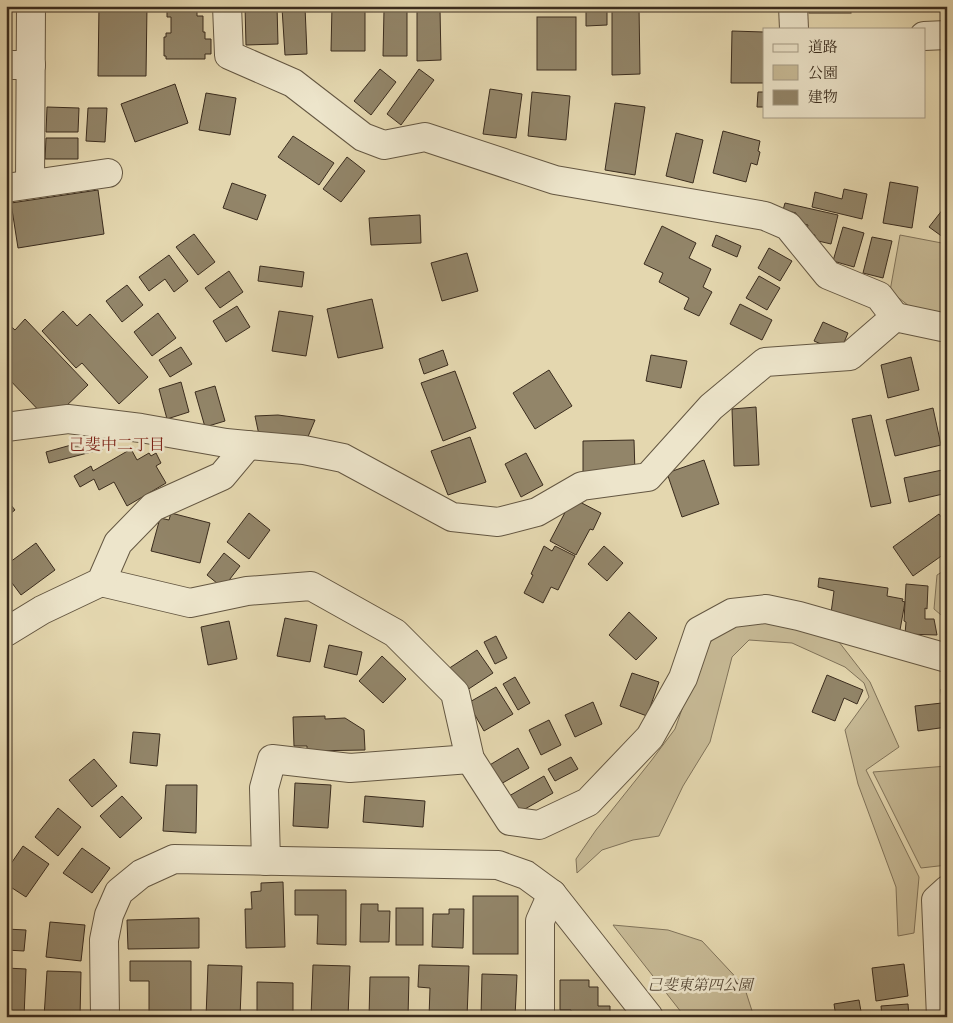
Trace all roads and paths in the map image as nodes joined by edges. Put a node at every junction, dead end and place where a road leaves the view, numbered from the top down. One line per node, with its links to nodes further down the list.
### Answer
1 (31, 6): 7 (street)
2 (227, 6): 10 (street)
3 (793, 6): 4 (street)
4 (794, 28)
5 (926, 36): 6 (street)
6 (947, 36)
7 (19, 65): 9 (street)
8 (108, 173): 9 (street)
9 (18, 186)
10 (895, 317): 11 (street); 13 (street)
11 (947, 328)
12 (6, 427): 13 (street)
13 (248, 445): 14 (street)
14 (101, 582): 15 (street); 17 (street)
15 (6, 632)
16 (947, 658): 17 (street)
17 (470, 759): 18 (street)
18 (266, 861): 20 (street); 21 (street)
19 (947, 890): 24 (street)
20 (552, 894): 22 (street); 23 (street)
21 (104, 1017)
22 (540, 1017)
23 (649, 1017)
24 (941, 1017)

